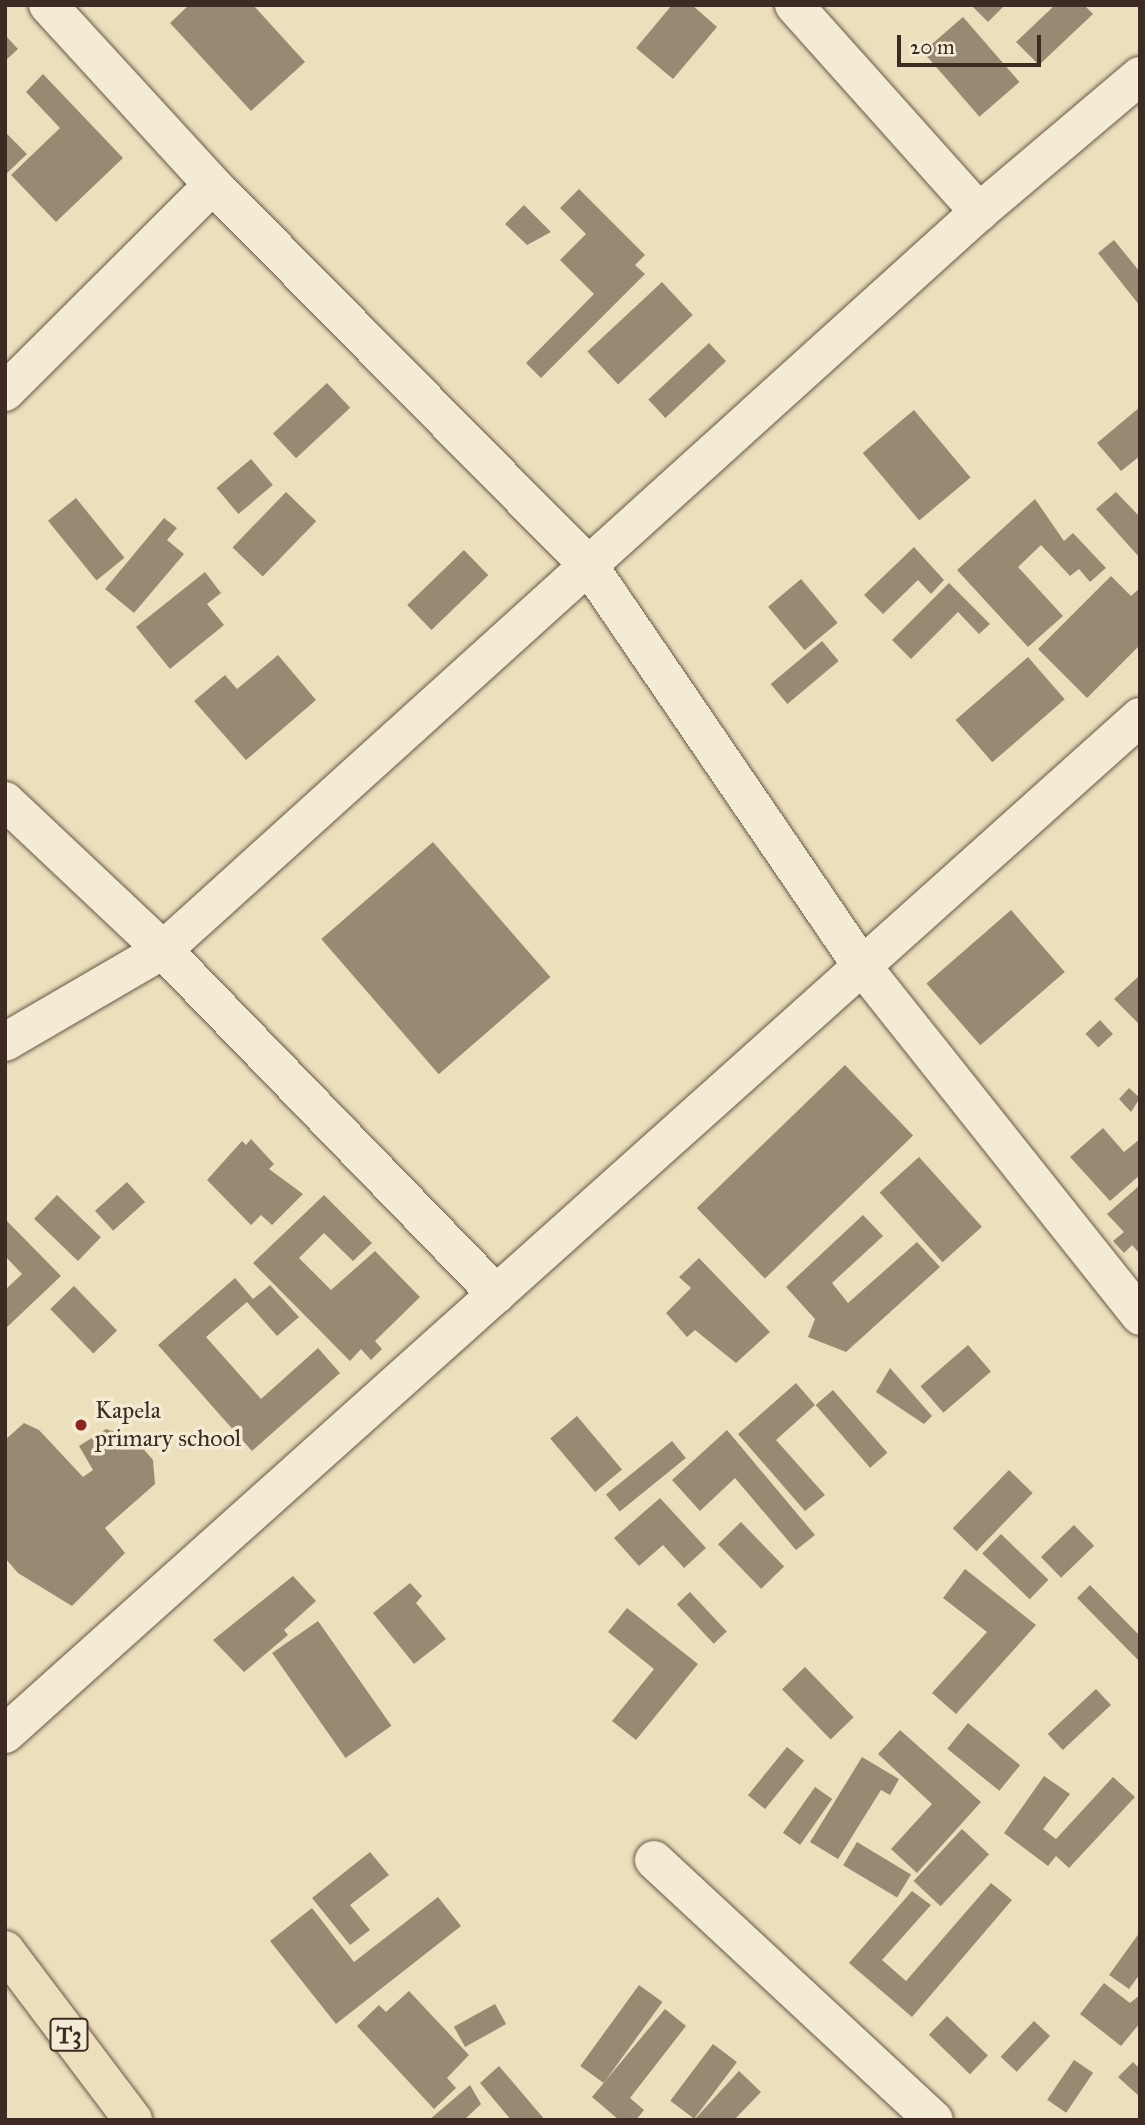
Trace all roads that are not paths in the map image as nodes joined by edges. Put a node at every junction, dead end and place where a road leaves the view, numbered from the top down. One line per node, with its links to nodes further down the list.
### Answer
1 (48, 5): 4 (street)
2 (794, 5): 5 (street)
3 (1140, 76): 5 (street)
4 (213, 185): 6 (street); 7 (street)
5 (979, 212): 7 (street)
6 (5, 392)
7 (589, 566): 10 (street); 11 (street)
8 (1137, 724): 11 (street)
9 (5, 801): 10 (street)
10 (163, 950): 12 (street); 13 (street)
11 (862, 966): 13 (street); 14 (street)
12 (5, 1042)
13 (496, 1294): 15 (street)
14 (1140, 1316)
15 (5, 1734)
16 (653, 1860): 19 (street)
17 (5, 1950): 18 (highway, T3)
18 (133, 2120)
19 (934, 2120)

